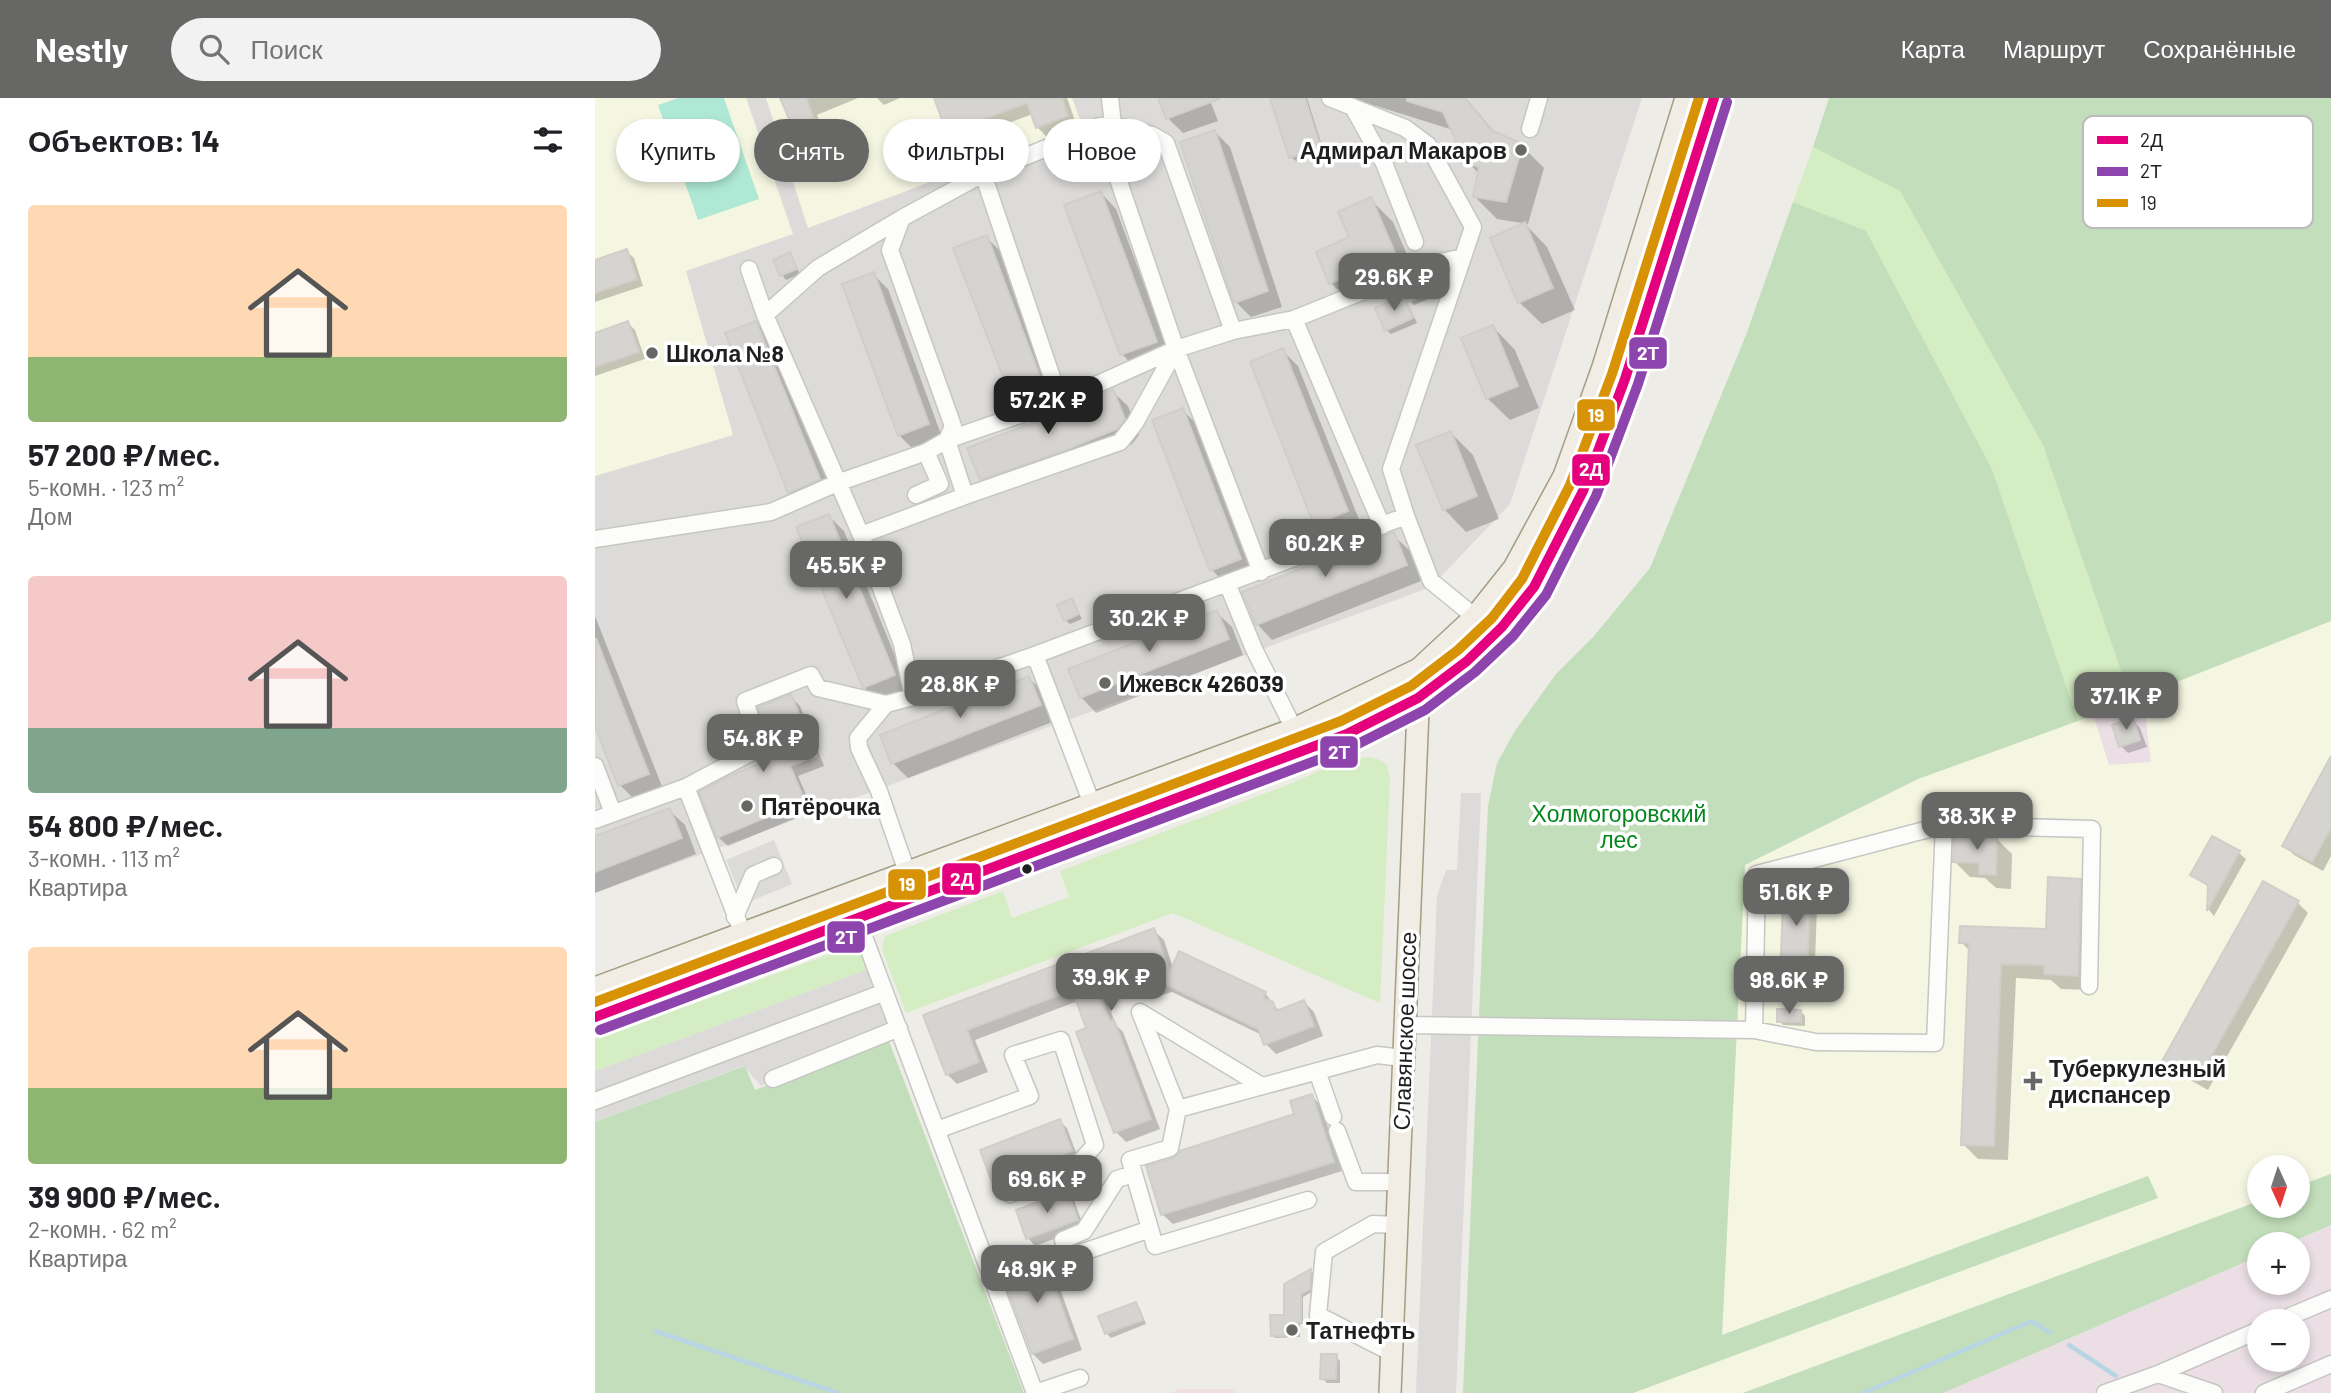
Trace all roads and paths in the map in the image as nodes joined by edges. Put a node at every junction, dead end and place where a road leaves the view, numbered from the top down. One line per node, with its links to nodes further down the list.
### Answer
1 (1110, 98): 7 (lane)
2 (1330, 98): 6 (lane)
3 (1539, 98): 8 (lane)
4 (1686, 98): 10 (main road)
5 (1714, 98): 11 (main road)
6 (1355, 109): 16 (lane); 17 (lane)
7 (1107, 119)
8 (1531, 129)
9 (1161, 140): 21 (lane)
10 (1670, 154): 11 (main road); 35 (main road)
11 (1693, 161): 39 (main road)
12 (968, 182): 15 (lane)
13 (986, 182): 23 (lane)
14 (1124, 182): 22 (lane)
15 (902, 218): 19 (lane); 24 (lane)
16 (1415, 242)
17 (1464, 257): 20 (lane); 29 (lane)
18 (749, 269): 19 (lane)
19 (765, 315): 26 (lane)
20 (1294, 319): 21 (lane); 30 (lane)
21 (1233, 331): 22 (lane)
22 (1176, 349): 23 (lane); 28 (lane); 33 (lane)
23 (1060, 401): 24 (lane)
24 (947, 440): 25 (lane); 28 (lane)
25 (926, 452): 26 (lane); 27 (lane)
26 (838, 483): 31 (lane); 32 (lane)
27 (916, 495)
28 (965, 496): 31 (lane)
29 (1406, 516): 30 (lane); 35 (lane)
30 (1382, 526): 33 (lane)
31 (860, 536): 38 (lane)
32 (595, 539)
33 (1261, 572): 34 (lane)
34 (1227, 583): 36 (lane); 41 (lane)
35 (1475, 617): 37 (main road)
36 (1035, 655): 38 (lane); 44 (lane)
37 (1419, 669): 39 (main road, Славянское шоссе); 41 (main road)
38 (913, 697): 40 (lane)
39 (1418, 698): 50 (main road); 56 (main road, Славянское шоссе)
40 (886, 704): 43 (lane); 49 (lane)
41 (1294, 729): 44 (main road)
42 (595, 766): 45 (lane)
43 (686, 788): 45 (lane); 51 (lane)
44 (1092, 804): 49 (main road)
45 (613, 813): 46 (lane)
46 (595, 820)
47 (1944, 825): 52 (lane); 58 (lane); 58 (lane)
48 (774, 866): 51 (lane)
49 (907, 872): 51 (main road)
50 (857, 918): 54 (lane); 55 (main road)
51 (739, 925): 53 (main road)
52 (2088, 986)
53 (595, 988)
54 (885, 992): 57 (lane); 63 (lane)
55 (595, 1017)
56 (1405, 1024): 58 (lane); 59 (main road, Славянское шоссе)
57 (899, 1028): 61 (lane); 65 (lane)
58 (1754, 1030)
59 (1403, 1058): 60 (lane); 67 (main road, Славянское шоссе)
60 (1317, 1071): 62 (lane); 67 (lane)
61 (773, 1079)
62 (1262, 1086): 64 (lane); 64 (lane)
63 (595, 1101)
64 (1178, 1109): 66 (lane)
65 (937, 1130): 68 (lane); 78 (lane)
66 (1134, 1174): 71 (lane); 71 (lane)
67 (1399, 1181): 70 (main road, Славянское шоссе)
68 (1010, 1195)
69 (1308, 1200): 71 (lane)
70 (1397, 1225): 75 (main road, Славянское шоссе); 75 (lane)
71 (1150, 1229)
72 (2331, 1299): 73 (lane)
73 (2307, 1309)
74 (2247, 1335): 77 (lane)
75 (1392, 1353): 80 (main road, Славянское шоссе)
76 (2331, 1364): 82 (lane)
77 (2158, 1374): 79 (lane); 81 (lane)
78 (1080, 1378)
79 (2112, 1392)
80 (1390, 1393)
81 (2214, 1393)
82 (2264, 1393)

